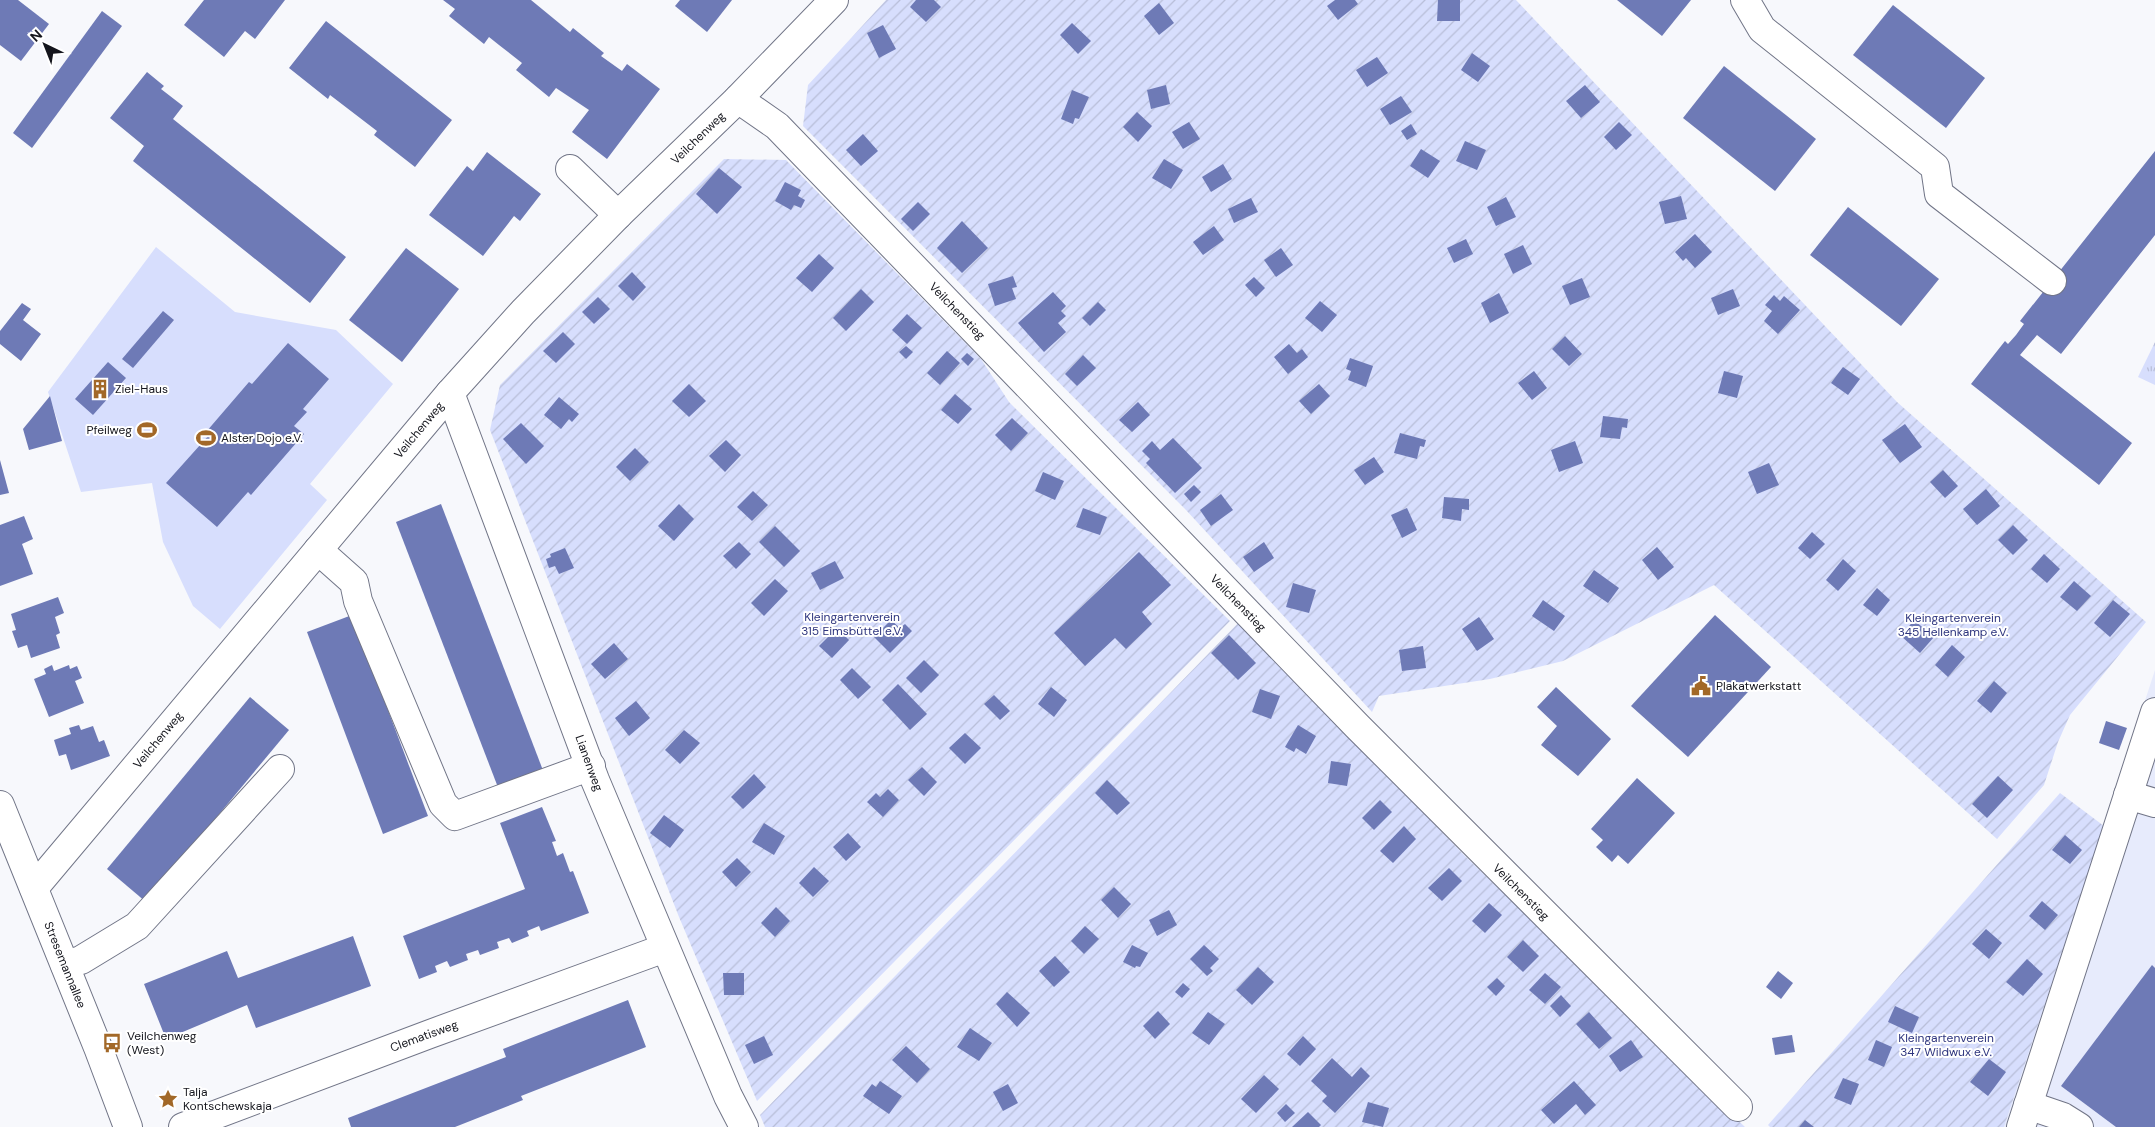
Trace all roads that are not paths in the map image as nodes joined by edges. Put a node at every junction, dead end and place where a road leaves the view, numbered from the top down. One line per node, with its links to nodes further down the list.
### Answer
1 (833, 0): 3 (street, Veilchenweg)
2 (1745, 0): 6 (street)
3 (738, 99): 5 (street, Veilchenweg); 18 (street, Veilchenstieg)
4 (570, 169): 5 (street)
5 (618, 215): 7 (street, Veilchenweg)
6 (2052, 281)
7 (450, 394): 8 (street, Veilchenweg); 10 (street, Lianenweg)
8 (318, 550): 10 (street); 15 (street, Veilchenweg)
9 (2155, 712): 12 (street)
10 (591, 766): 16 (street, Lianenweg)
11 (280, 769): 17 (street)
12 (2128, 794): 13 (street); 19 (street)
13 (2155, 803)
14 (0, 805): 15 (street, Stresemannallee)
15 (34, 888): 17 (street, Stresemannallee)
16 (665, 948): 21 (street, Clematisweg); 22 (street, Lianenweg)
17 (65, 965): 20 (street, Stresemannallee)
18 (1738, 1107)
19 (2025, 1116): 23 (street)
20 (128, 1127)
21 (183, 1127)
22 (744, 1127)
23 (2079, 1127)

